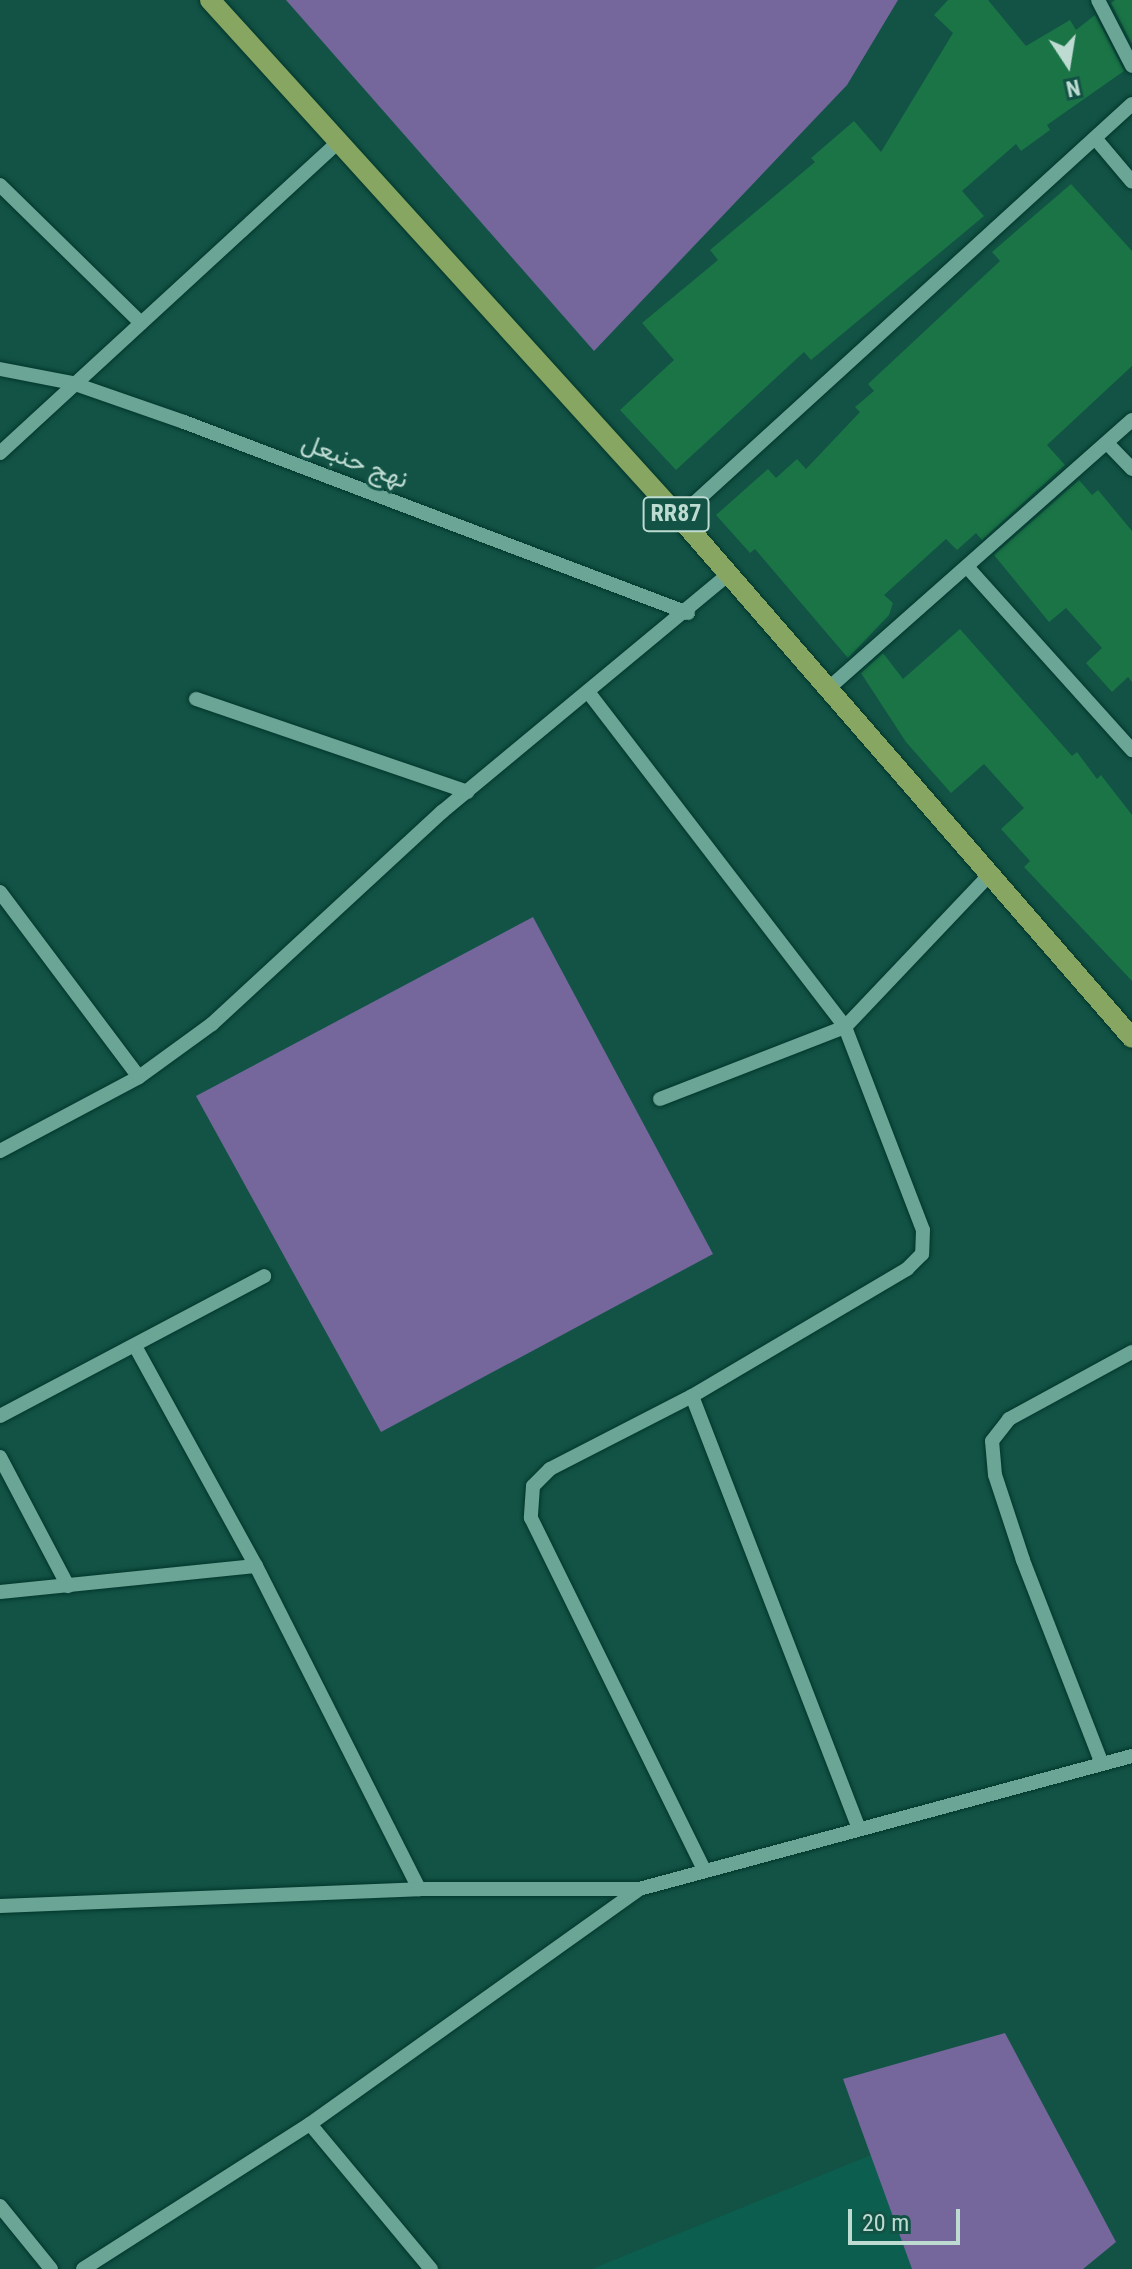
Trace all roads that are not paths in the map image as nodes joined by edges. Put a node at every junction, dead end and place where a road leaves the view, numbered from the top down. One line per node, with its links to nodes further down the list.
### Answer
1 (210, 0): 6 (main road, RR87)
2 (1098, 0): 3 (street)
3 (1132, 66)
4 (1132, 104): 5 (street)
5 (1095, 138): 7 (street); 16 (street)
6 (340, 140): 9 (street); 16 (main road, RR87)
7 (1132, 182)
8 (0, 185): 9 (street)
9 (141, 323): 11 (street)
10 (0, 369): 11 (street, نهج حنبعل)
11 (72, 383): 14 (street); 19 (street, نهج حنبعل)
12 (1132, 420): 13 (street)
13 (1107, 443): 15 (street); 17 (street)
14 (0, 453)
15 (1132, 469)
16 (679, 517): 18 (main road, RR87)
17 (969, 569): 20 (street); 23 (street)
18 (729, 574): 19 (street); 20 (main road, RR87)
19 (688, 613): 21 (street)
20 (830, 687): 25 (main road, RR87)
21 (589, 693): 24 (street); 27 (street)
22 (196, 699): 24 (street)
23 (1132, 750)
24 (468, 792): 29 (street)
25 (989, 875): 27 (street); 28 (main road, RR87)
26 (0, 892): 29 (street)
27 (845, 1027): 30 (street); 35 (street)
28 (1132, 1038)
29 (139, 1077): 31 (street)
30 (660, 1099)
31 (0, 1151)
32 (264, 1276): 33 (street)
33 (135, 1346): 36 (street); 38 (street)
34 (1132, 1352): 42 (street)
35 (692, 1396): 43 (street); 44 (street)
36 (0, 1416)
37 (0, 1457): 39 (street)
38 (256, 1566): 39 (street); 45 (street)
39 (68, 1586): 40 (street)
40 (0, 1592)
41 (1132, 1756): 42 (street)
42 (1102, 1764): 43 (street)
43 (859, 1828): 44 (street)
44 (704, 1869): 46 (street)
45 (419, 1889): 46 (street); 47 (street)
46 (639, 1889): 48 (street)
47 (0, 1906)
48 (310, 2124): 51 (street); 52 (street)
49 (0, 2206): 50 (street)
50 (51, 2269)
51 (83, 2269)
52 (431, 2269)

